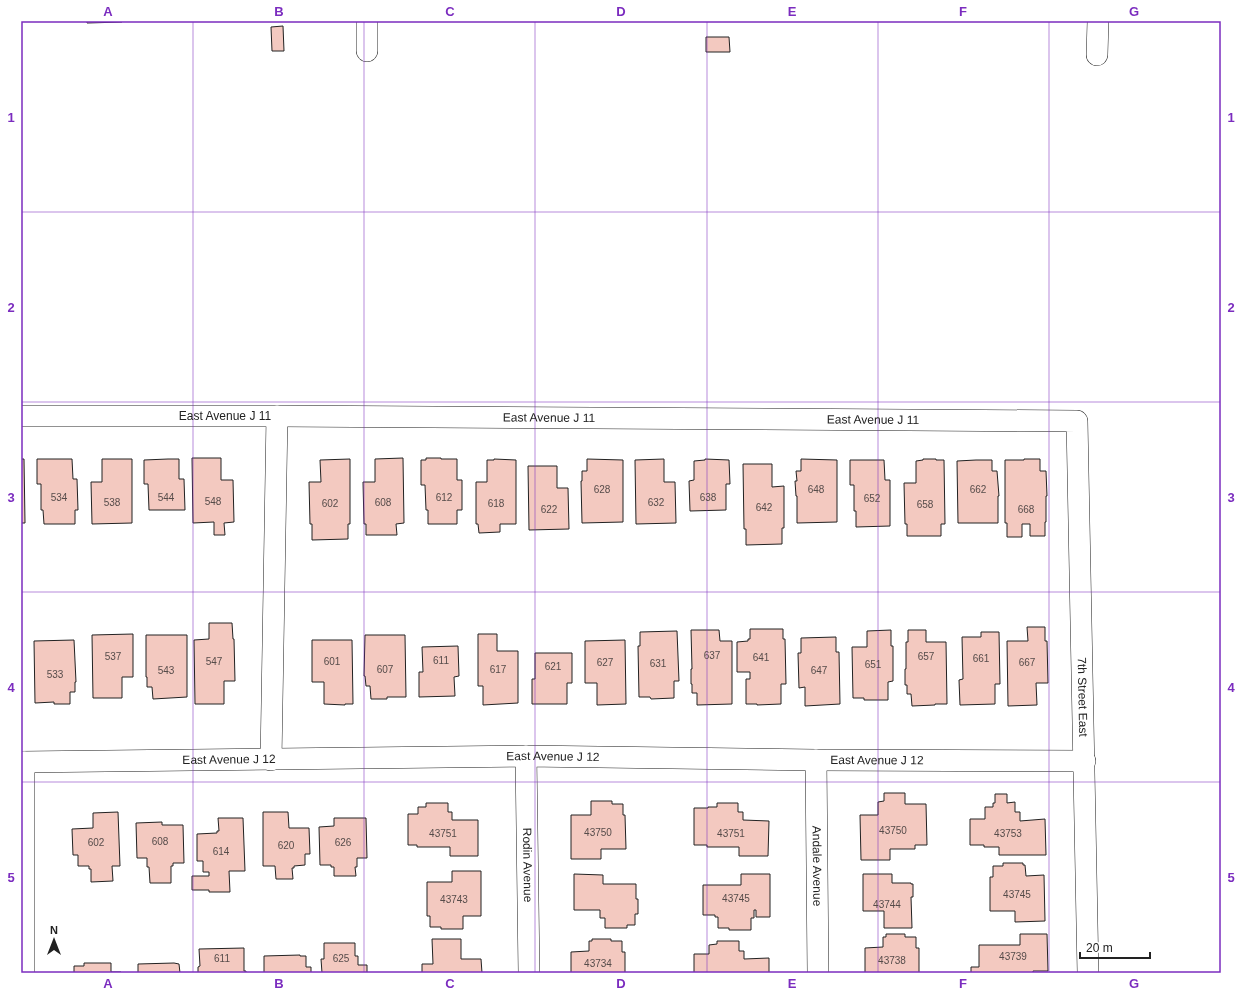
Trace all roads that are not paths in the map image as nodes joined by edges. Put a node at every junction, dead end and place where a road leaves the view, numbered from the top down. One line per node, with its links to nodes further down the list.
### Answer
1 (367, 21): 3 (street)
2 (1098, 21): 4 (street)
3 (367, 50)
4 (1097, 55)
5 (21, 416): 6 (street, East Avenue J 11)
6 (277, 416): 7 (street, East Avenue J 11); 9 (street)
7 (1077, 421): 11 (street, 7th Street East)
8 (526, 756): 9 (street, East Avenue J 12); 10 (street, East Avenue J 12); 14 (street, Rodin Avenue)
9 (271, 760): 12 (street, East Avenue J 12)
10 (816, 760): 11 (street, East Avenue J 12); 15 (street, Andale Avenue)
11 (1085, 761): 16 (street, 7th Street East)
12 (22, 762): 13 (street)
13 (24, 973)
14 (530, 973)
15 (818, 973)
16 (1088, 973)

